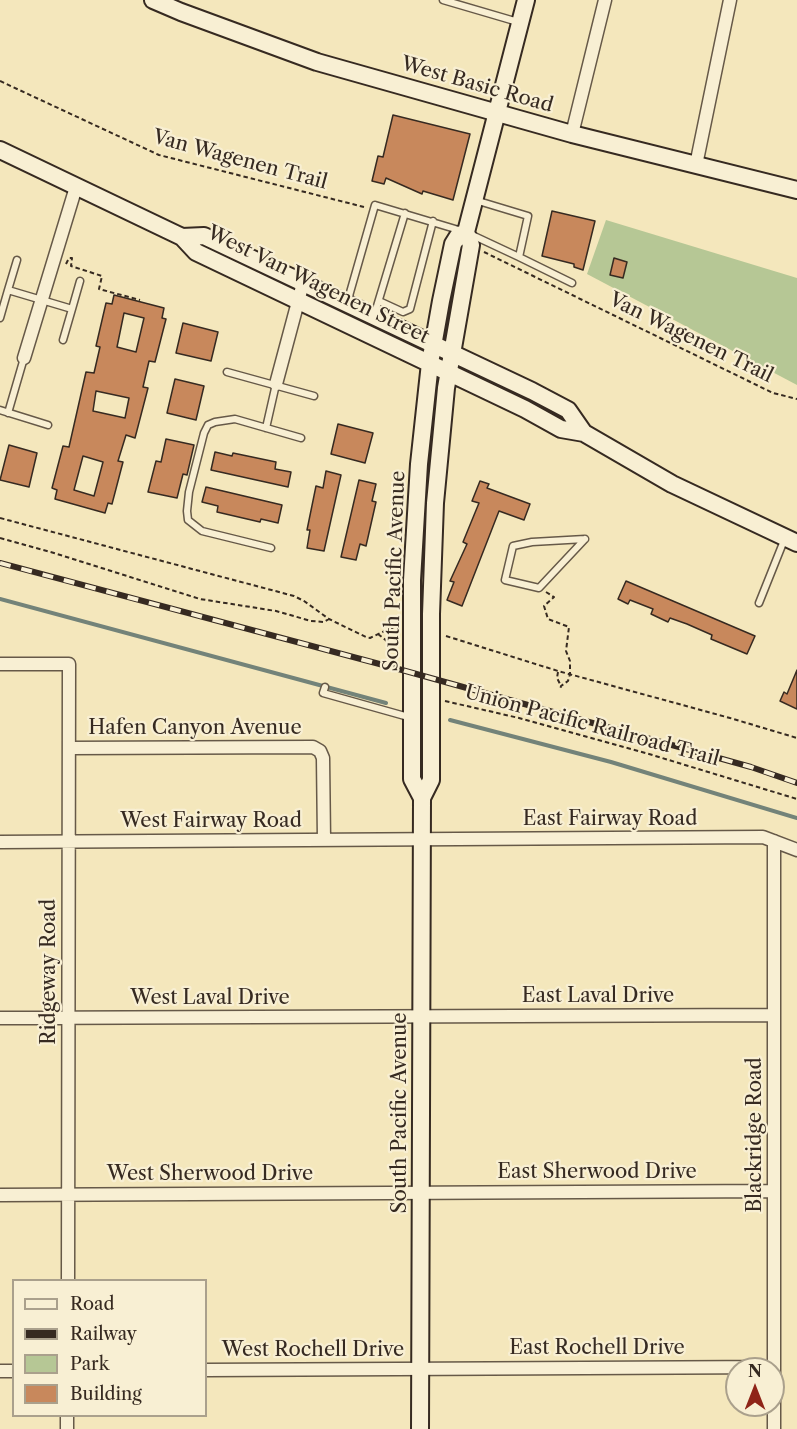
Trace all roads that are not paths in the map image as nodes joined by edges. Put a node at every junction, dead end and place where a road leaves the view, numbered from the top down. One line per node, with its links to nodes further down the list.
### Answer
1 (153, 0): 7 (street, West Basic Road)
2 (443, 0): 6 (lane)
3 (526, 0): 6 (street, South Pacific Avenue)
4 (605, 0): 8 (street)
5 (730, 0): 10 (street)
6 (520, 22): 7 (street, South Pacific Avenue)
7 (497, 112): 8 (street, West Basic Road); 13 (street, South Pacific Avenue)
8 (572, 134): 10 (street, West Basic Road)
9 (0, 150): 11 (street, West Van Wagenen Street)
10 (696, 165): 12 (street, West Basic Road)
11 (76, 187): 17 (street, West Van Wagenen Street); 24 (street)
12 (797, 190)
13 (475, 200): 16 (street, South Pacific Avenue); 18 (lane)
14 (405, 213): 15 (lane); 26 (lane); 28 (lane)
15 (433, 222): 16 (lane); 28 (lane)
16 (466, 232): 18 (lane); 31 (street, South Pacific Avenue)
17 (182, 237): 21 (street, West Van Wagenen Street); 25 (street, West Van Wagenen Street)
18 (519, 257): 22 (lane)
19 (17, 260): 23 (lane)
20 (80, 281): 27 (lane)
21 (303, 283): 25 (street); 26 (street, West Van Wagenen Street)
22 (573, 283)
23 (8, 290): 24 (lane); 29 (lane)
24 (41, 300): 27 (lane); 32 (street)
25 (298, 300): 33 (street, West Van Wagenen Street); 35 (street)
26 (347, 304): 28 (street, West Van Wagenen Street)
27 (72, 309): 30 (lane)
28 (376, 309): 31 (street, West Van Wagenen Street)
29 (0, 318)
30 (63, 340)
31 (442, 348): 33 (street, South Pacific Avenue); 41 (street, West Van Wagenen Street)
32 (24, 358): 38 (lane)
33 (439, 367): 41 (street, West Van Wagenen Street); 49 (street, South Pacific Avenue); 51 (street, South Pacific Avenue)
34 (227, 372): 35 (lane)
35 (276, 384): 36 (lane); 40 (lane)
36 (314, 396)
37 (0, 410): 38 (lane)
38 (9, 413): 39 (lane)
39 (48, 425)
40 (266, 428): 42 (lane); 44 (lane)
41 (584, 434): 43 (street)
42 (302, 438)
43 (791, 541): 46 (lane)
44 (271, 548)
45 (539, 588): 45 (lane)
46 (759, 603)
47 (0, 664): 50 (street, Ridgeway Road)
48 (325, 687): 49 (lane)
49 (412, 718): 51 (street, South Pacific Avenue)
50 (69, 748): 53 (street, Hafen Canyon Avenue); 56 (street, Ridgeway Road)
51 (422, 798): 52 (street, South Pacific Avenue)
52 (422, 839): 53 (street, West Fairway Road); 54 (street, East Fairway Road); 59 (street, South Pacific Avenue)
53 (324, 840): 56 (street, West Fairway Road)
54 (774, 841): 57 (street, East Fairway Road); 58 (street, Blackridge Road)
55 (0, 842): 56 (street, West Fairway Road)
56 (69, 842): 61 (street, Ridgeway Road)
57 (797, 850)
58 (774, 1015): 59 (street, East Laval Drive); 62 (street, Blackridge Road)
59 (421, 1016): 61 (street, West Laval Drive); 63 (street, South Pacific Avenue)
60 (0, 1018): 61 (street, West Laval Drive)
61 (68, 1018): 64 (street, Ridgeway Road)
62 (774, 1191): 63 (street, East Sherwood Drive); 67 (street, Blackridge Road)
63 (421, 1192): 64 (street, West Sherwood Drive); 69 (street, South Pacific Avenue)
64 (68, 1194): 65 (street, West Sherwood Drive); 66 (street, Ridgeway Road)
65 (0, 1195)
66 (68, 1279)
67 (774, 1357)
68 (725, 1367): 69 (street, East Rochell Drive)
69 (420, 1369): 70 (street, West Rochell Drive); 71 (street, South Pacific Avenue)
70 (207, 1370)
71 (420, 1429)

